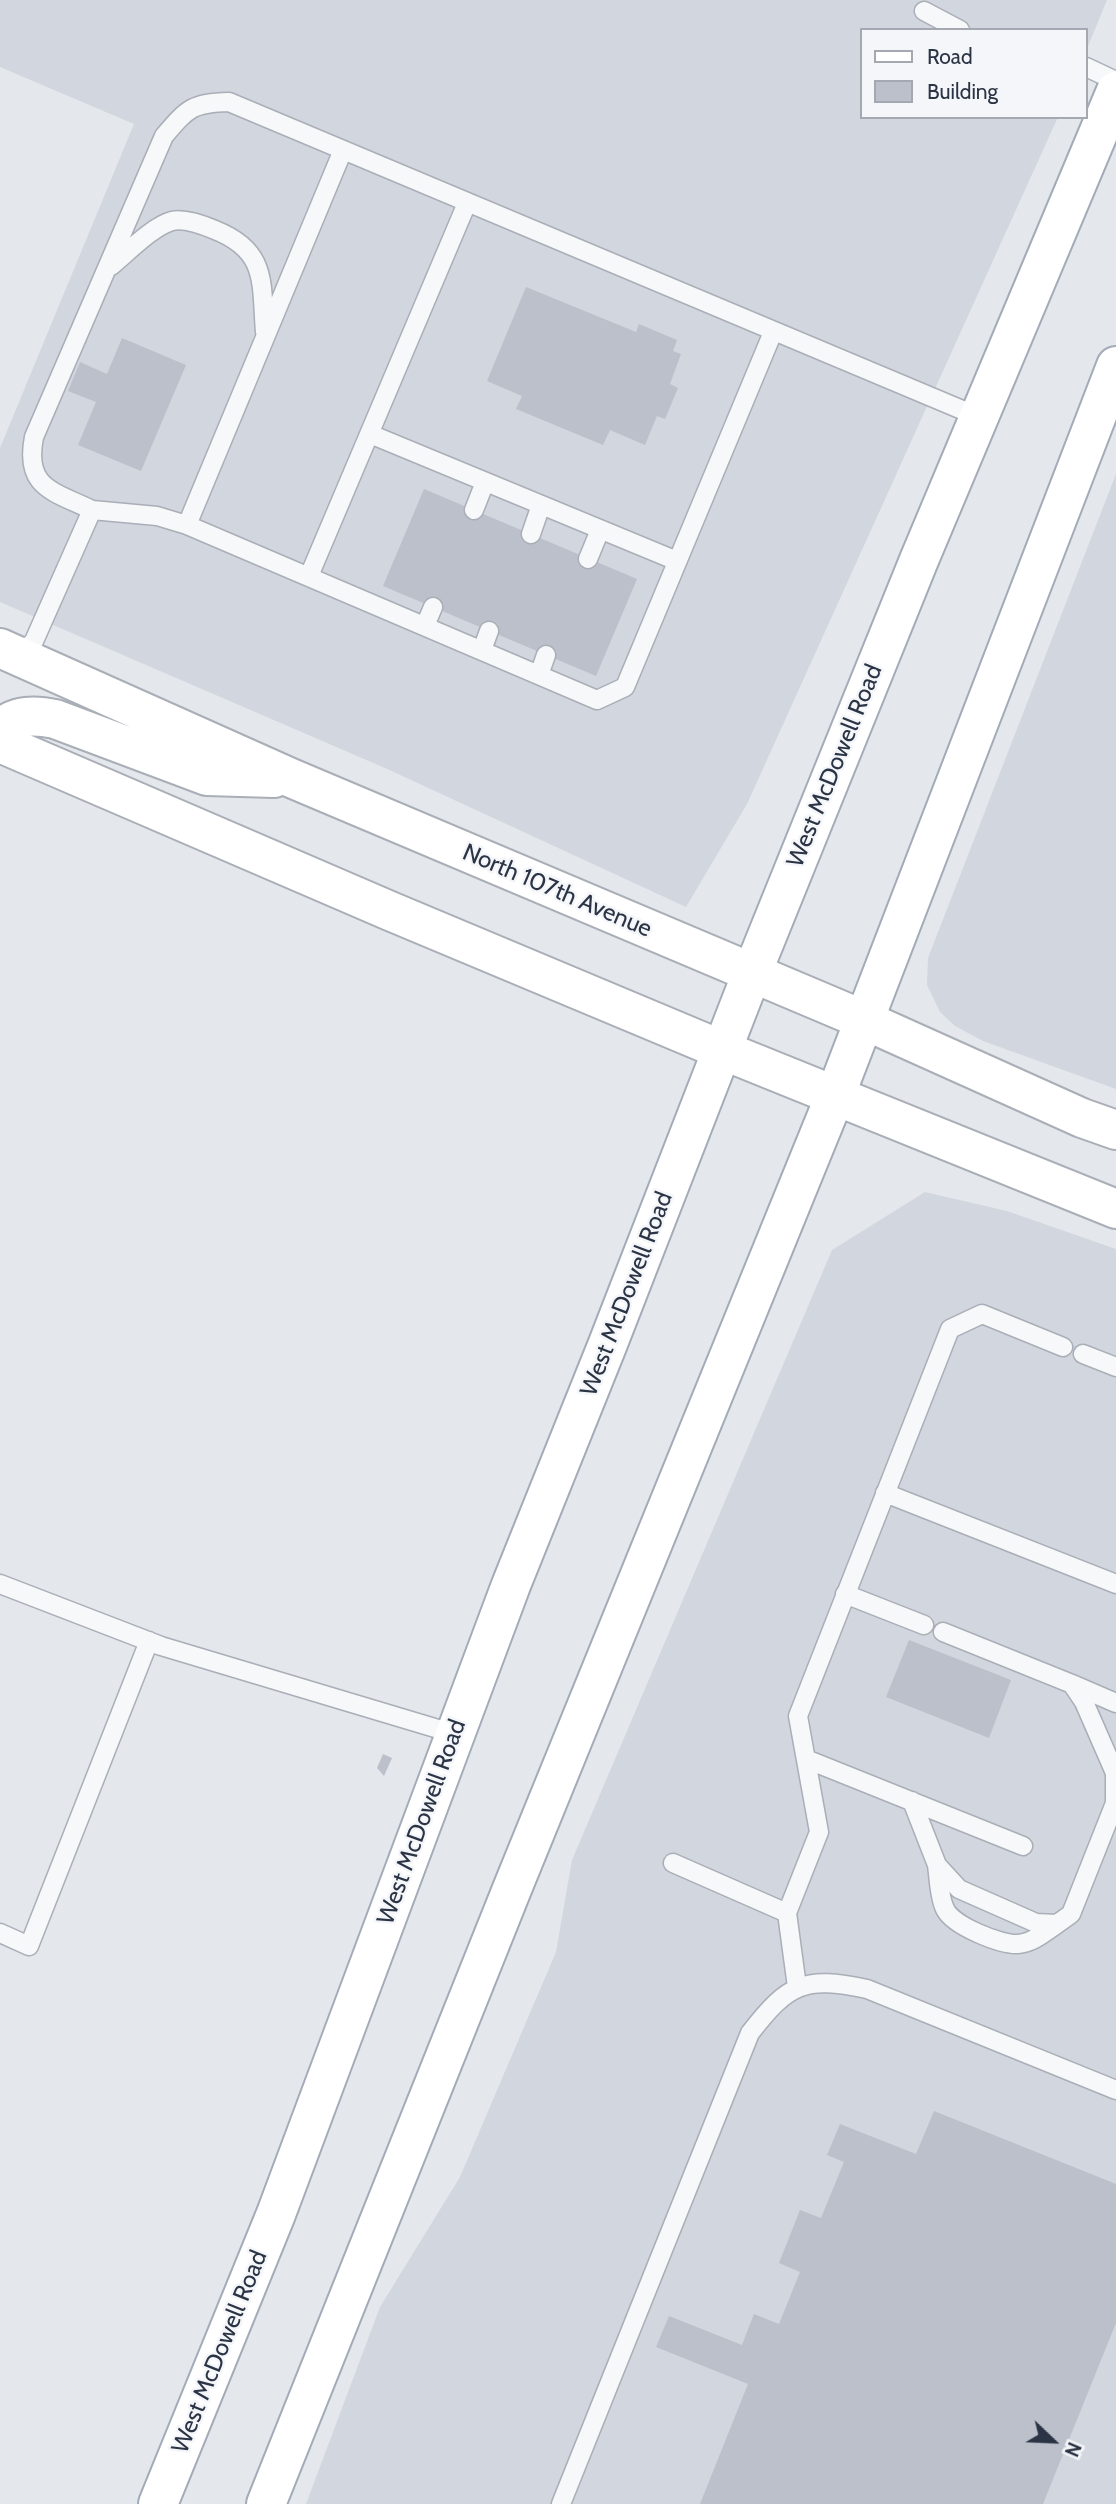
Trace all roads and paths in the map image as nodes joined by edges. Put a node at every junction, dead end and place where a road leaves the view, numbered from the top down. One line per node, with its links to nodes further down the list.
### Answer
1 (924, 11): 2 (lane)
2 (956, 28)
3 (1088, 68): 4 (lane)
4 (1116, 80)
5 (1116, 91): 12 (main road, West McDowell Road)
6 (343, 150): 7 (lane); 8 (lane); 10 (lane)
7 (467, 203): 9 (lane); 13 (lane)
8 (107, 270): 10 (lane); 16 (lane)
9 (773, 332): 12 (lane); 22 (lane)
10 (265, 335): 18 (lane)
11 (1116, 366): 35 (main road)
12 (979, 417): 34 (main road, West McDowell Road)
13 (370, 434): 14 (lane); 23 (lane)
14 (485, 482): 15 (lane); 17 (lane)
15 (541, 505): 19 (lane); 20 (lane)
16 (92, 510): 18 (lane); 29 (lane)
17 (474, 510)
18 (187, 525): 23 (lane)
19 (600, 530): 21 (lane); 22 (lane)
20 (531, 534)
21 (588, 559)
22 (677, 561): 30 (lane)
23 (309, 576): 25 (lane)
24 (433, 607): 25 (lane)
25 (425, 626): 27 (lane)
26 (489, 631): 27 (lane)
27 (482, 650): 30 (lane)
28 (546, 655): 30 (lane)
29 (6, 657): 33 (main road, North 107th Avenue)
30 (539, 675)
31 (0, 729): 33 (main road)
32 (0, 743): 36 (main road)
33 (290, 778): 34 (main road, North 107th Avenue)
34 (752, 973): 35 (main road, North 107th Avenue); 36 (main road, West McDowell Road)
35 (864, 1020): 37 (main road); 38 (main road, North 107th Avenue)
36 (722, 1050): 37 (main road); 52 (main road, West McDowell Road)
37 (835, 1096): 39 (main road); 65 (main road)
38 (1116, 1130)
39 (1116, 1209)
40 (1063, 1347): 43 (lane)
41 (1083, 1354): 42 (lane)
42 (1116, 1367)
43 (885, 1493): 45 (lane); 46 (lane)
44 (0, 1584): 49 (lane)
45 (1116, 1584)
46 (845, 1594): 47 (lane); 53 (lane)
47 (924, 1625)
48 (943, 1632): 50 (lane)
49 (149, 1641): 52 (lane); 61 (lane)
50 (1072, 1684): 51 (lane); 55 (lane)
51 (1116, 1703)
52 (455, 1734): 64 (main road, West McDowell Road)
53 (806, 1759): 54 (lane); 59 (lane)
54 (912, 1801): 56 (lane); 58 (lane)
55 (1116, 1803): 60 (lane)
56 (1023, 1846)
57 (673, 1863): 59 (lane)
58 (937, 1865): 60 (lane); 60 (lane)
59 (787, 1913): 62 (lane)
60 (1057, 1924)
61 (0, 1933)
62 (797, 1987): 63 (lane); 66 (lane)
63 (1116, 2090)
64 (158, 2504)
65 (266, 2504)
66 (561, 2504)

